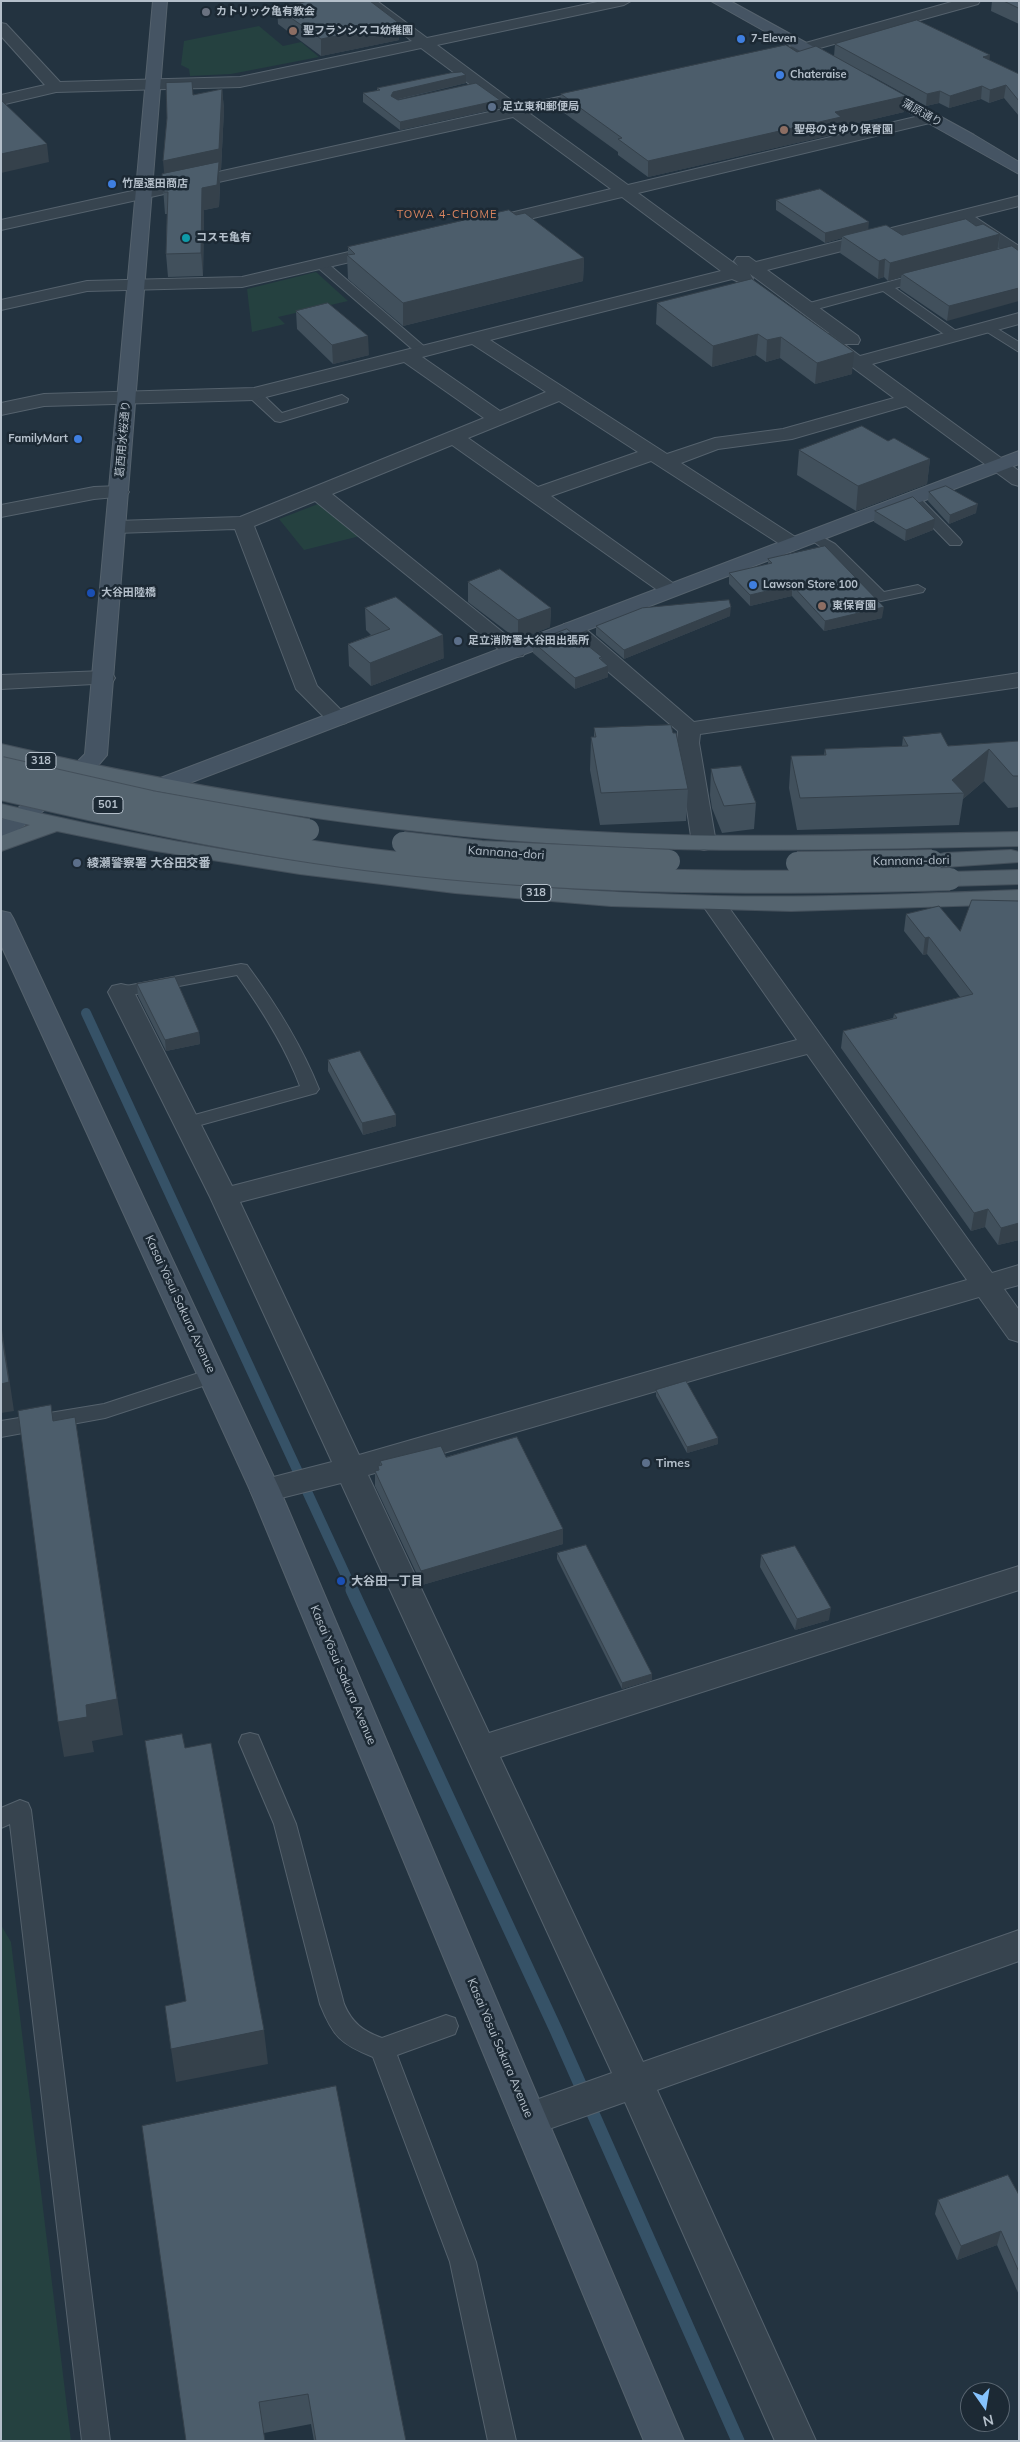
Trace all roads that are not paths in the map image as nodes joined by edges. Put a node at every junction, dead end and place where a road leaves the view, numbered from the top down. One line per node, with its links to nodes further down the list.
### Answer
1 (160, 1): 11 (street, 葛西用水桜通り)
2 (367, 1): 8 (street)
3 (386, 1): 8 (street)
4 (624, 1): 8 (street)
5 (718, 1): 9 (street, 蒲原通り)
6 (973, 1): 9 (street)
7 (1, 27): 13 (street)
8 (431, 41): 11 (street); 12 (street); 17 (street)
9 (804, 48): 10 (street); 18 (street, 蒲原通り)
10 (737, 62)
11 (153, 85): 13 (street); 21 (street, 葛西用水桜通り)
12 (481, 85): 14 (lane); 17 (street)
13 (56, 87): 16 (street)
14 (463, 89)
15 (611, 90): 17 (street)
16 (1, 100)
17 (525, 109): 20 (street); 21 (street)
18 (932, 118): 19 (street, 蒲原通り); 20 (street)
19 (1019, 169)
20 (633, 189): 25 (street); 29 (street); 30 (street)
21 (143, 193): 24 (street); 32 (street, 葛西用水桜通り)
22 (1019, 201): 23 (street)
23 (961, 216): 27 (street); 29 (street)
24 (1, 224)
25 (473, 228)
26 (397, 246): 28 (street)
27 (1012, 254)
28 (321, 264): 32 (street); 41 (lane)
29 (753, 268): 30 (street); 35 (street)
30 (735, 273): 39 (street); 42 (street)
31 (939, 273): 33 (lane)
32 (137, 286): 34 (street); 45 (street, 葛西用水桜通り)
33 (885, 287): 35 (lane); 38 (lane)
34 (1, 305)
35 (806, 308): 42 (street)
36 (1019, 318): 37 (street)
37 (988, 327): 38 (street); 40 (lane)
38 (955, 336): 42 (street)
39 (475, 338): 41 (street); 43 (street)
40 (1019, 348)
41 (414, 353): 44 (street); 49 (street)
42 (867, 360): 47 (street); 52 (street)
43 (561, 393): 49 (street); 51 (street)
44 (254, 394): 45 (street); 46 (lane)
45 (127, 398): 48 (street); 54 (street, 葛西用水桜通り)
46 (342, 399)
47 (910, 399): 51 (street); 52 (street)
48 (1, 409)
49 (498, 419): 50 (street)
50 (454, 437): 55 (street); 56 (street)
51 (660, 457): 56 (street); 63 (street)
52 (1009, 461): 53 (street); 57 (street)
53 (1019, 480)
54 (119, 492): 58 (street); 60 (street, 葛西用水桜通り)
55 (318, 493): 59 (street); 67 (street)
56 (536, 495): 65 (street)
57 (912, 499): 61 (street); 62 (lane)
58 (1, 511)
59 (243, 523): 60 (street); 71 (street)
60 (116, 527): 68 (street, 葛西用水桜通り)
61 (814, 536): 63 (street); 64 (lane)
62 (956, 542)
63 (793, 544): 65 (street)
64 (918, 589)
65 (670, 590): 66 (street)
66 (572, 629): 67 (street); 72 (street)
67 (515, 651): 71 (street)
68 (104, 678): 70 (street); 75 (street, 葛西用水桜通り)
69 (1019, 680): 72 (street)
70 (1, 682)
71 (338, 718): 76 (street)
72 (689, 729): 82 (street)
73 (1, 751): 75 (main road, 318)
74 (1, 768): 85 (main road, Kannana-dori / 318, bridge)
75 (81, 770): 76 (main road, 318); 78 (street, 葛西用水桜通り)
76 (158, 787): 79 (main road, 501); 82 (main road, 318)
77 (1, 789): 85 (main road, Kannana-dori / 318, bridge)
78 (12, 813): 79 (main road, 318); 80 (street, 葛西用水桜通り)
79 (58, 824): 83 (main road, 501); 88 (main road, 318)
80 (1, 832)
81 (1019, 839): 82 (main road, 318)
82 (704, 843)
83 (1, 844)
84 (1019, 856): 85 (main road, Kannana-dori / 318)
85 (948, 870): 86 (main road, Kannana-dori / 318)
86 (1019, 877)
87 (1019, 897): 88 (main road, 318)
88 (713, 903): 91 (street)
89 (1, 918): 97 (street, Kasai Yōsui Sakura Avenue)
90 (121, 992): 92 (street); 92 (lane)
91 (812, 1044): 93 (street); 95 (street)
92 (186, 1123): 93 (street)
93 (224, 1197): 99 (street)
94 (1019, 1275): 95 (street)
95 (985, 1284): 96 (street); 99 (street)
96 (1019, 1332)
97 (214, 1375): 98 (lane); 100 (street, Kasai Yōsui Sakura Avenue)
98 (1, 1428)
99 (344, 1470): 100 (street); 103 (street)
100 (277, 1487): 109 (street, Kasai Yōsui Sakura Avenue)
101 (1019, 1578): 103 (street)
102 (250, 1742): 107 (lane)
103 (480, 1750): 108 (street)
104 (1, 1818): 110 (lane)
105 (1019, 1945): 108 (street)
106 (446, 2026): 107 (lane)
107 (382, 2049): 111 (lane)
108 (635, 2083): 109 (street); 113 (street)
109 (543, 2115): 112 (street, Kasai Yōsui Sakura Avenue)
110 (96, 2441)
111 (502, 2441)
112 (664, 2441)
113 (796, 2441)

